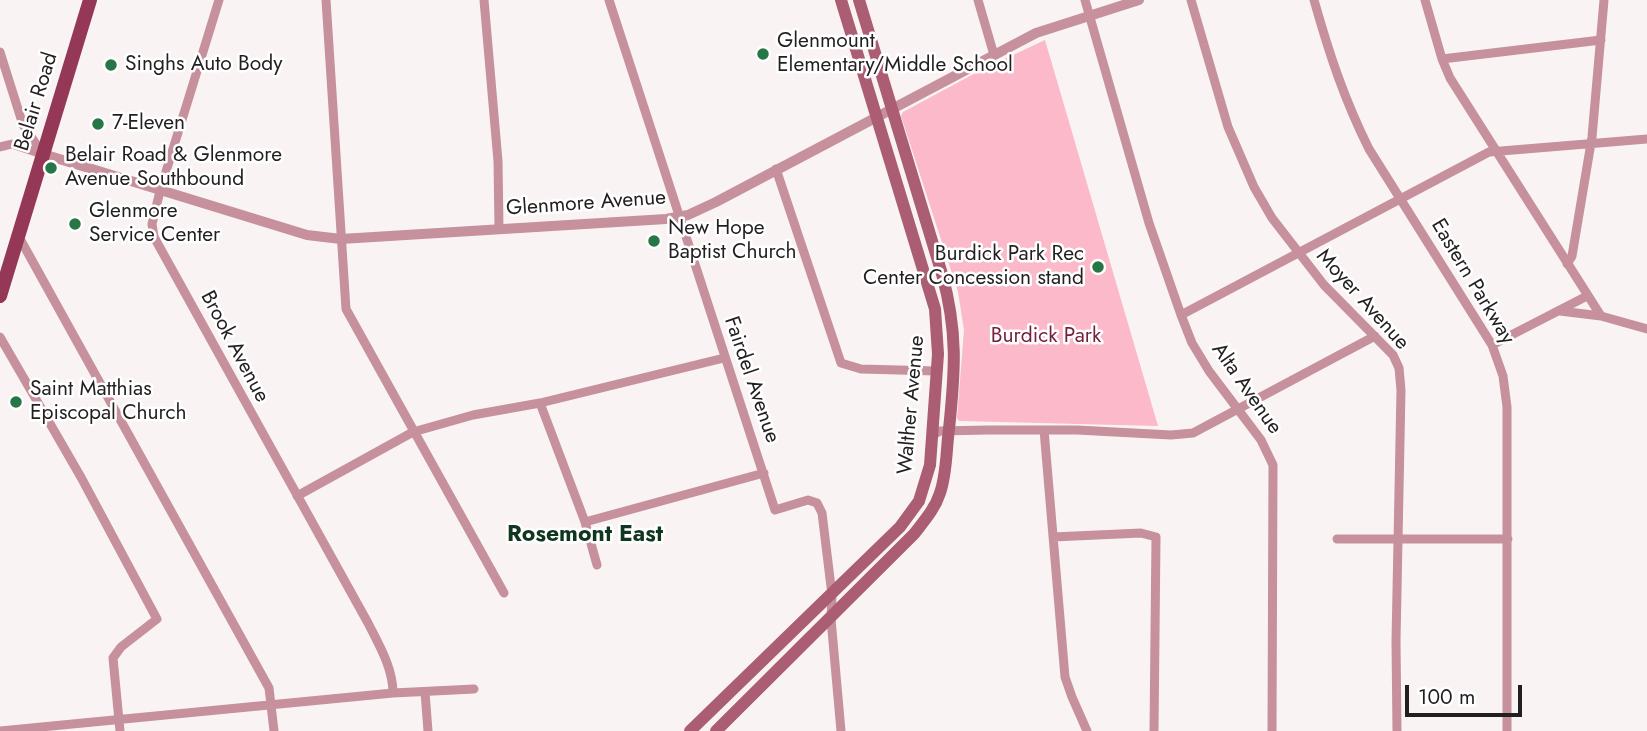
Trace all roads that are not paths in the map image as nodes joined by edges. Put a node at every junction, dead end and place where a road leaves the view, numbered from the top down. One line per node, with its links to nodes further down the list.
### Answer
1 (90, 0): 28 (main road, Belair Road)
2 (219, 0): 30 (street, Brook Avenue)
3 (326, 0): 35 (street)
4 (484, 0): 33 (street)
5 (609, 0): 32 (street, Fairdel Avenue)
6 (841, 0): 21 (main road, Walther Avenue)
7 (859, 0): 20 (main road, Walther Avenue)
8 (978, 0): 18 (street)
9 (1086, 0): 15 (street, Alta Avenue)
10 (1139, 0): 15 (street, Glenmore Avenue)
11 (1191, 0): 36 (street, Moyer Avenue)
12 (1314, 0): 31 (street, Eastern Parkway)
13 (1425, 0): 19 (street)
14 (1604, 0): 16 (street)
15 (1089, 14): 18 (street, Glenmore Avenue); 40 (street, Alta Avenue)
16 (1601, 40): 19 (street); 24 (street)
17 (0, 52): 22 (street)
18 (994, 55): 20 (street, Glenmore Avenue)
19 (1442, 59): 27 (street)
20 (892, 109): 21 (street, Glenmore Avenue); 51 (main road, Walther Avenue)
21 (876, 117): 29 (street, Glenmore Avenue); 48 (main road, Walther Avenue)
22 (28, 132): 25 (street); 28 (street)
23 (1647, 139): 24 (street)
24 (1590, 144): 27 (street); 37 (street)
25 (18, 145): 26 (street, Glenmore Avenue); 28 (street, Glenmore Avenue)
26 (0, 147)
27 (1496, 152): 31 (street); 37 (street)
28 (43, 154): 30 (street, Glenmore Avenue); 34 (main road, Belair Road)
29 (776, 169): 32 (street, Glenmore Avenue); 48 (street)
30 (160, 191): 35 (street, Glenmore Avenue); 56 (street, Brook Avenue)
31 (1401, 199): 36 (street); 46 (street, Eastern Parkway)
32 (680, 217): 33 (street, Glenmore Avenue); 47 (street, Fairdel Avenue)
33 (499, 229): 35 (street, Glenmore Avenue)
34 (19, 237): 38 (main road, Belair Road); 69 (street)
35 (341, 239): 53 (street)
36 (1298, 253): 40 (street); 44 (street, Moyer Avenue)
37 (1567, 264): 39 (street)
38 (0, 296)
39 (1587, 296): 41 (street); 42 (street)
40 (1181, 315): 50 (street, Alta Avenue)
41 (1552, 315): 42 (street); 46 (street)
42 (1601, 316): 43 (street)
43 (1647, 329)
44 (1375, 336): 50 (street); 59 (street, Moyer Avenue)
45 (0, 337): 70 (street)
46 (1492, 345): 61 (street, Eastern Parkway)
47 (724, 358): 49 (street); 55 (street, Fairdel Avenue)
48 (936, 371): 54 (main road, Walther Avenue)
49 (540, 403): 53 (street); 57 (street)
50 (1237, 410): 52 (street); 80 (street, Alta Avenue)
51 (948, 430): 52 (street); 54 (street); 65 (main road, Walther Avenue)
52 (1044, 430): 58 (street)
53 (414, 432): 56 (street); 63 (street)
54 (933, 435): 64 (main road, Walther Avenue)
55 (764, 472): 57 (street); 64 (street, Fairdel Avenue)
56 (297, 496): 68 (street, Brook Avenue)
57 (585, 522): 62 (street)
58 (1053, 537): 78 (street); 79 (street)
59 (1398, 538): 60 (street); 61 (street); 81 (street, Moyer Avenue)
60 (1337, 539)
61 (1507, 539): 82 (street, Eastern Parkway)
62 (597, 565)
63 (504, 593)
64 (832, 595): 65 (street, Fairdel Avenue); 75 (main road, Walther Avenue)
65 (831, 619): 76 (main road, Walther Avenue); 77 (street, Fairdel Avenue)
66 (474, 688): 67 (street)
67 (425, 692): 68 (street); 74 (street)
68 (393, 693): 69 (street)
69 (272, 704): 70 (street); 73 (street)
70 (118, 718): 71 (street); 72 (street)
71 (0, 731)
72 (120, 731)
73 (274, 731)
74 (428, 731)
75 (690, 731)
76 (716, 731)
77 (841, 731)
78 (1087, 731)
79 (1154, 731)
80 (1272, 731)
81 (1397, 731)
82 (1507, 731)

